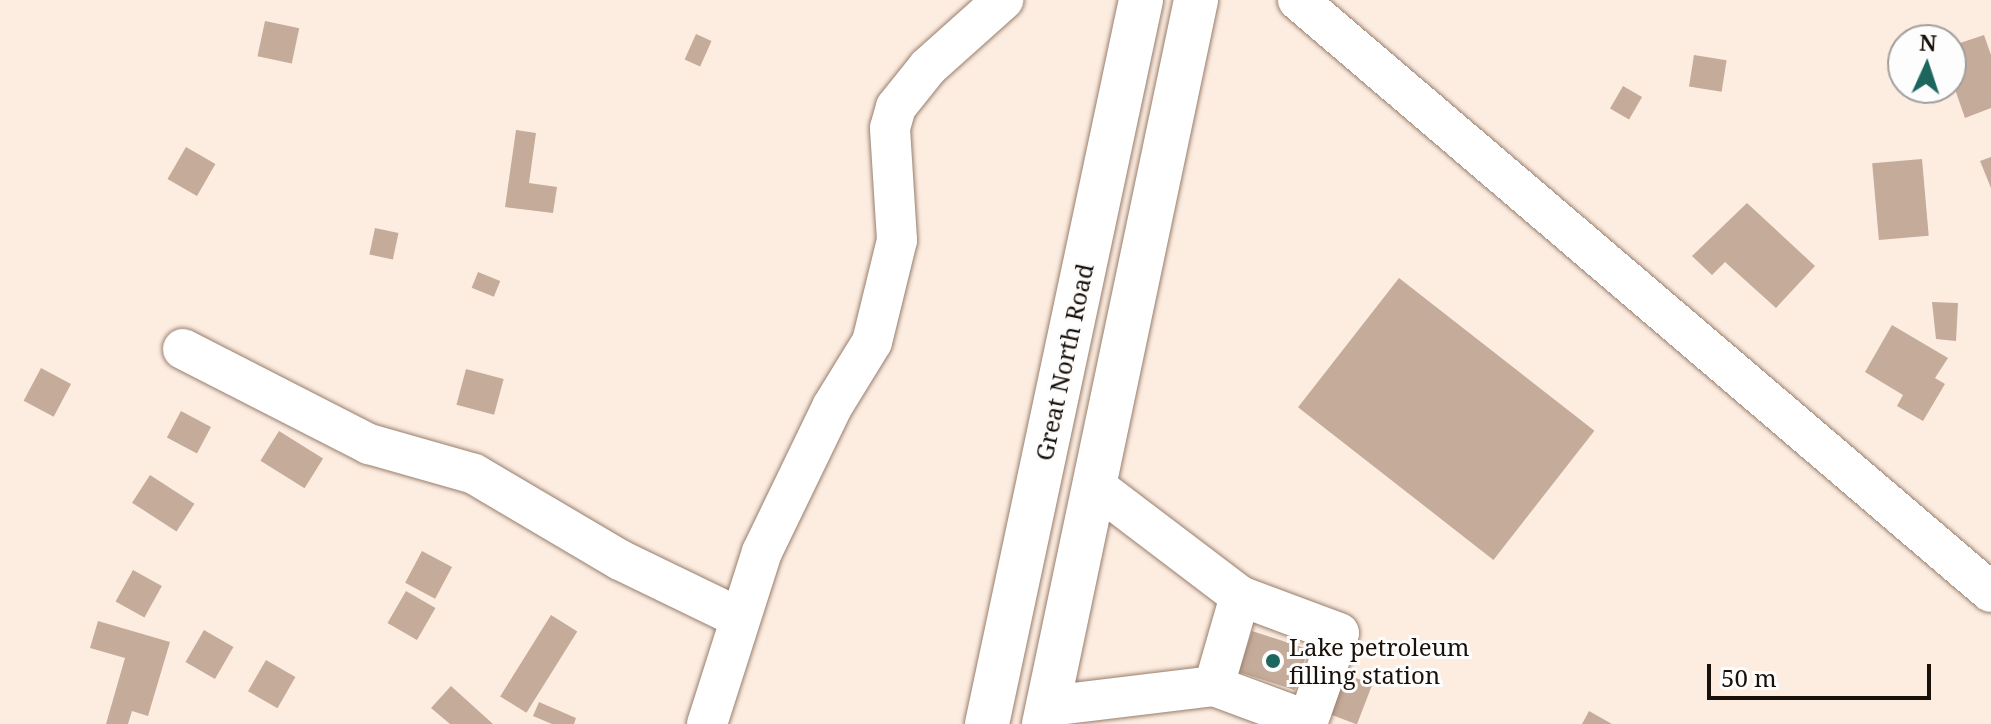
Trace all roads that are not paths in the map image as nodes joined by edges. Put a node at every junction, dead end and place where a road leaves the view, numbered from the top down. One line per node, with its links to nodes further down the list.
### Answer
1 (1003, 0): 9 (street)
2 (1141, 0): 13 (highway, Great North Road)
3 (1196, 0): 6 (highway)
4 (1298, 0): 7 (street)
5 (183, 349): 9 (street)
6 (1094, 485): 8 (street); 11 (highway)
7 (1991, 592)
8 (1240, 596): 10 (street); 10 (street)
9 (740, 618): 12 (street)
10 (1214, 686): 11 (street)
11 (1046, 715)
12 (707, 724)
13 (987, 724)

